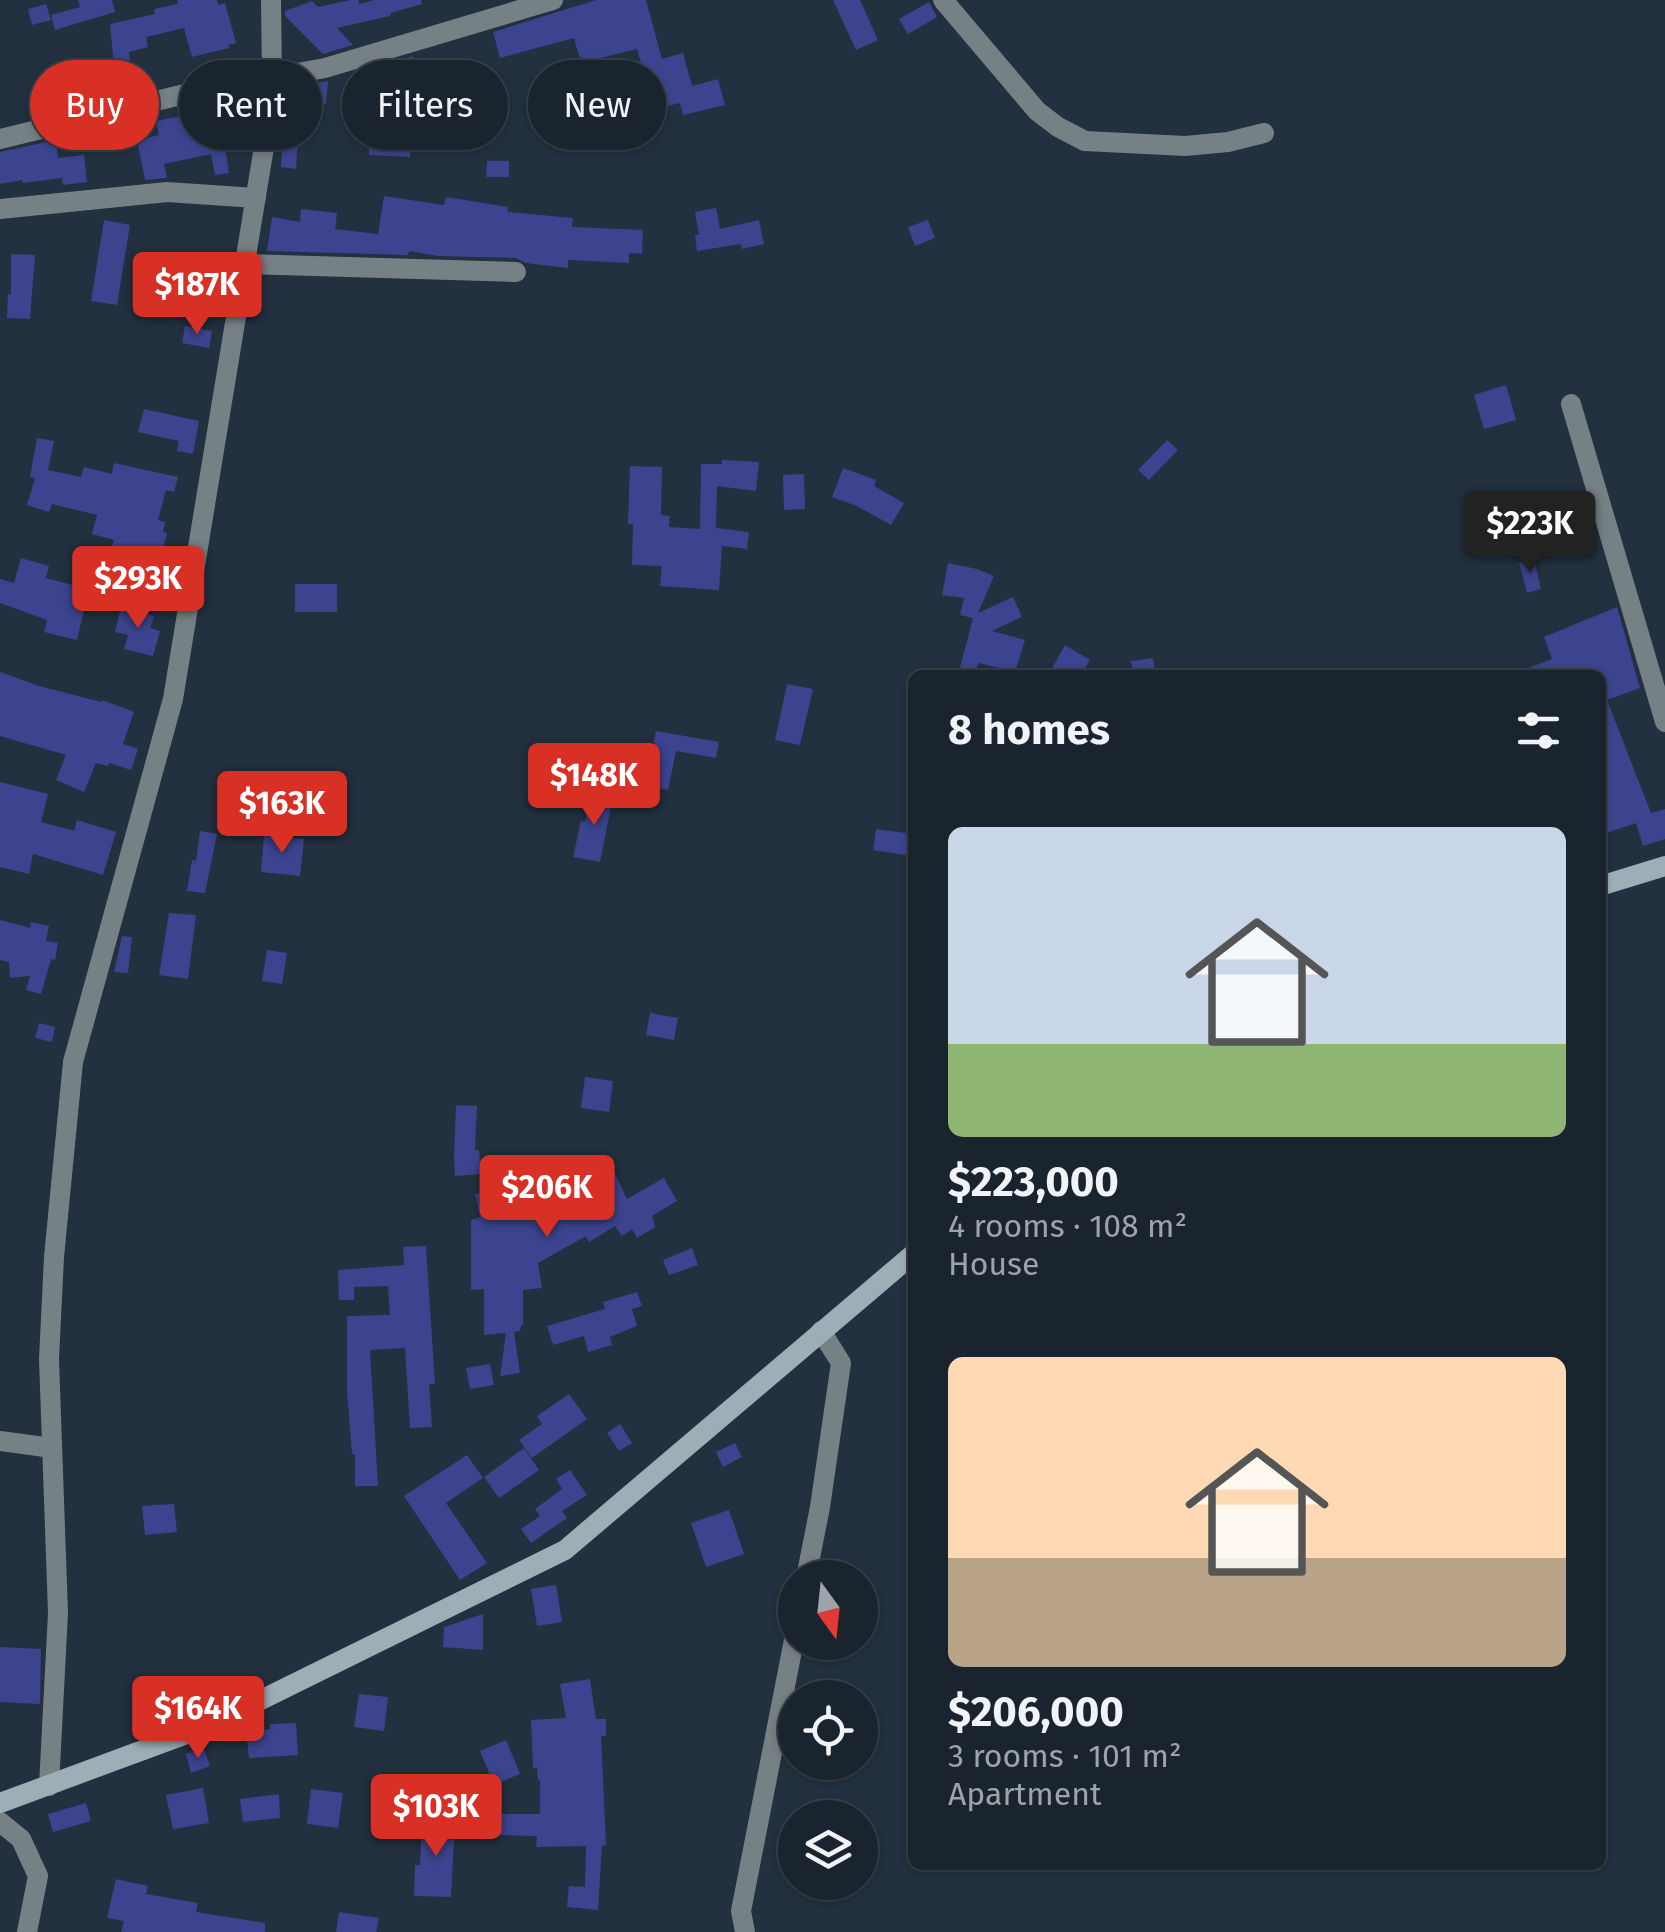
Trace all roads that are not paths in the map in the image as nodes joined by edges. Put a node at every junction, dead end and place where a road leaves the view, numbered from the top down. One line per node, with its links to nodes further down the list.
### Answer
1 (271, 0): 4 (street)
2 (553, 0): 5 (street)
3 (942, 0): 7 (street)
4 (272, 60)
5 (322, 68)
6 (179, 96): 8 (street)
7 (1264, 133)
8 (0, 140)
9 (262, 150): 10 (street)
10 (256, 198): 11 (street); 12 (street)
11 (0, 209)
12 (246, 264): 13 (street); 21 (street)
13 (516, 272)
14 (1571, 404): 15 (street)
15 (1665, 722)
16 (1665, 866): 17 (main road)
17 (1606, 884)
18 (908, 1258): 19 (main road)
19 (821, 1331): 22 (street); 24 (main road)
20 (0, 1441): 21 (street)
21 (52, 1448): 24 (street)
22 (810, 1560)
23 (790, 1660): 28 (street)
24 (49, 1786): 25 (main road)
25 (0, 1803)
26 (0, 1822): 27 (street)
27 (26, 1932)
28 (745, 1932)

